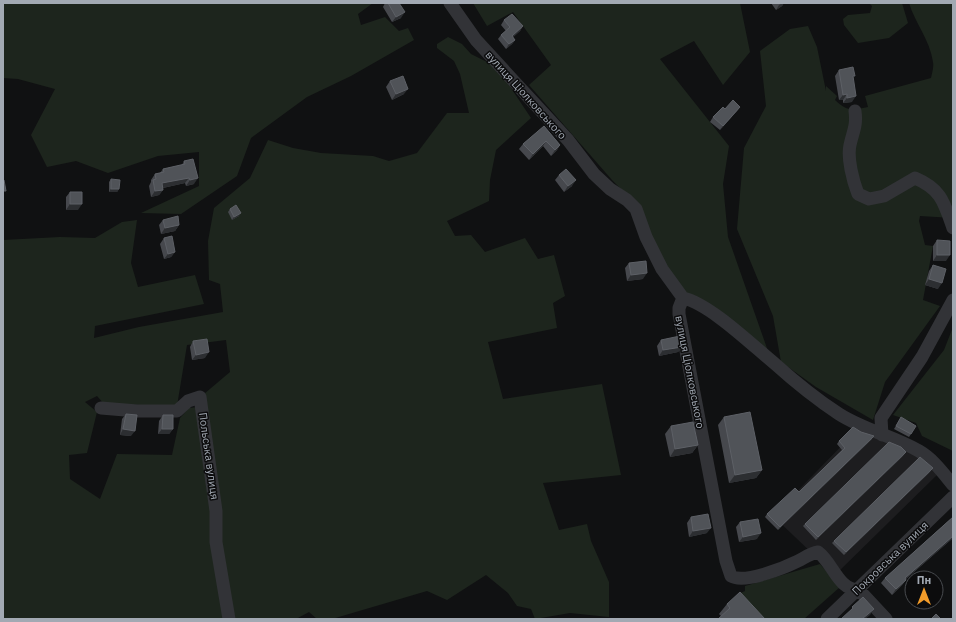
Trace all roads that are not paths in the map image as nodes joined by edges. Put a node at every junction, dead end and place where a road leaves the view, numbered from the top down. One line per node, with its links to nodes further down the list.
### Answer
1 (450, 3): 4 (street, вулиця Ціолковського)
2 (855, 111): 3 (street)
3 (953, 228)
4 (683, 298): 7 (street); 10 (street, вулиця Ціолковського)
5 (952, 302): 7 (street)
6 (102, 408): 11 (street, Польська вулиця)
7 (882, 435): 8 (street)
8 (953, 485)
9 (953, 497): 10 (street, Покровська вулиця)
10 (859, 590): 12 (street, Покровська вулиця); 13 (street)
11 (229, 619)
12 (827, 619)
13 (886, 619)

